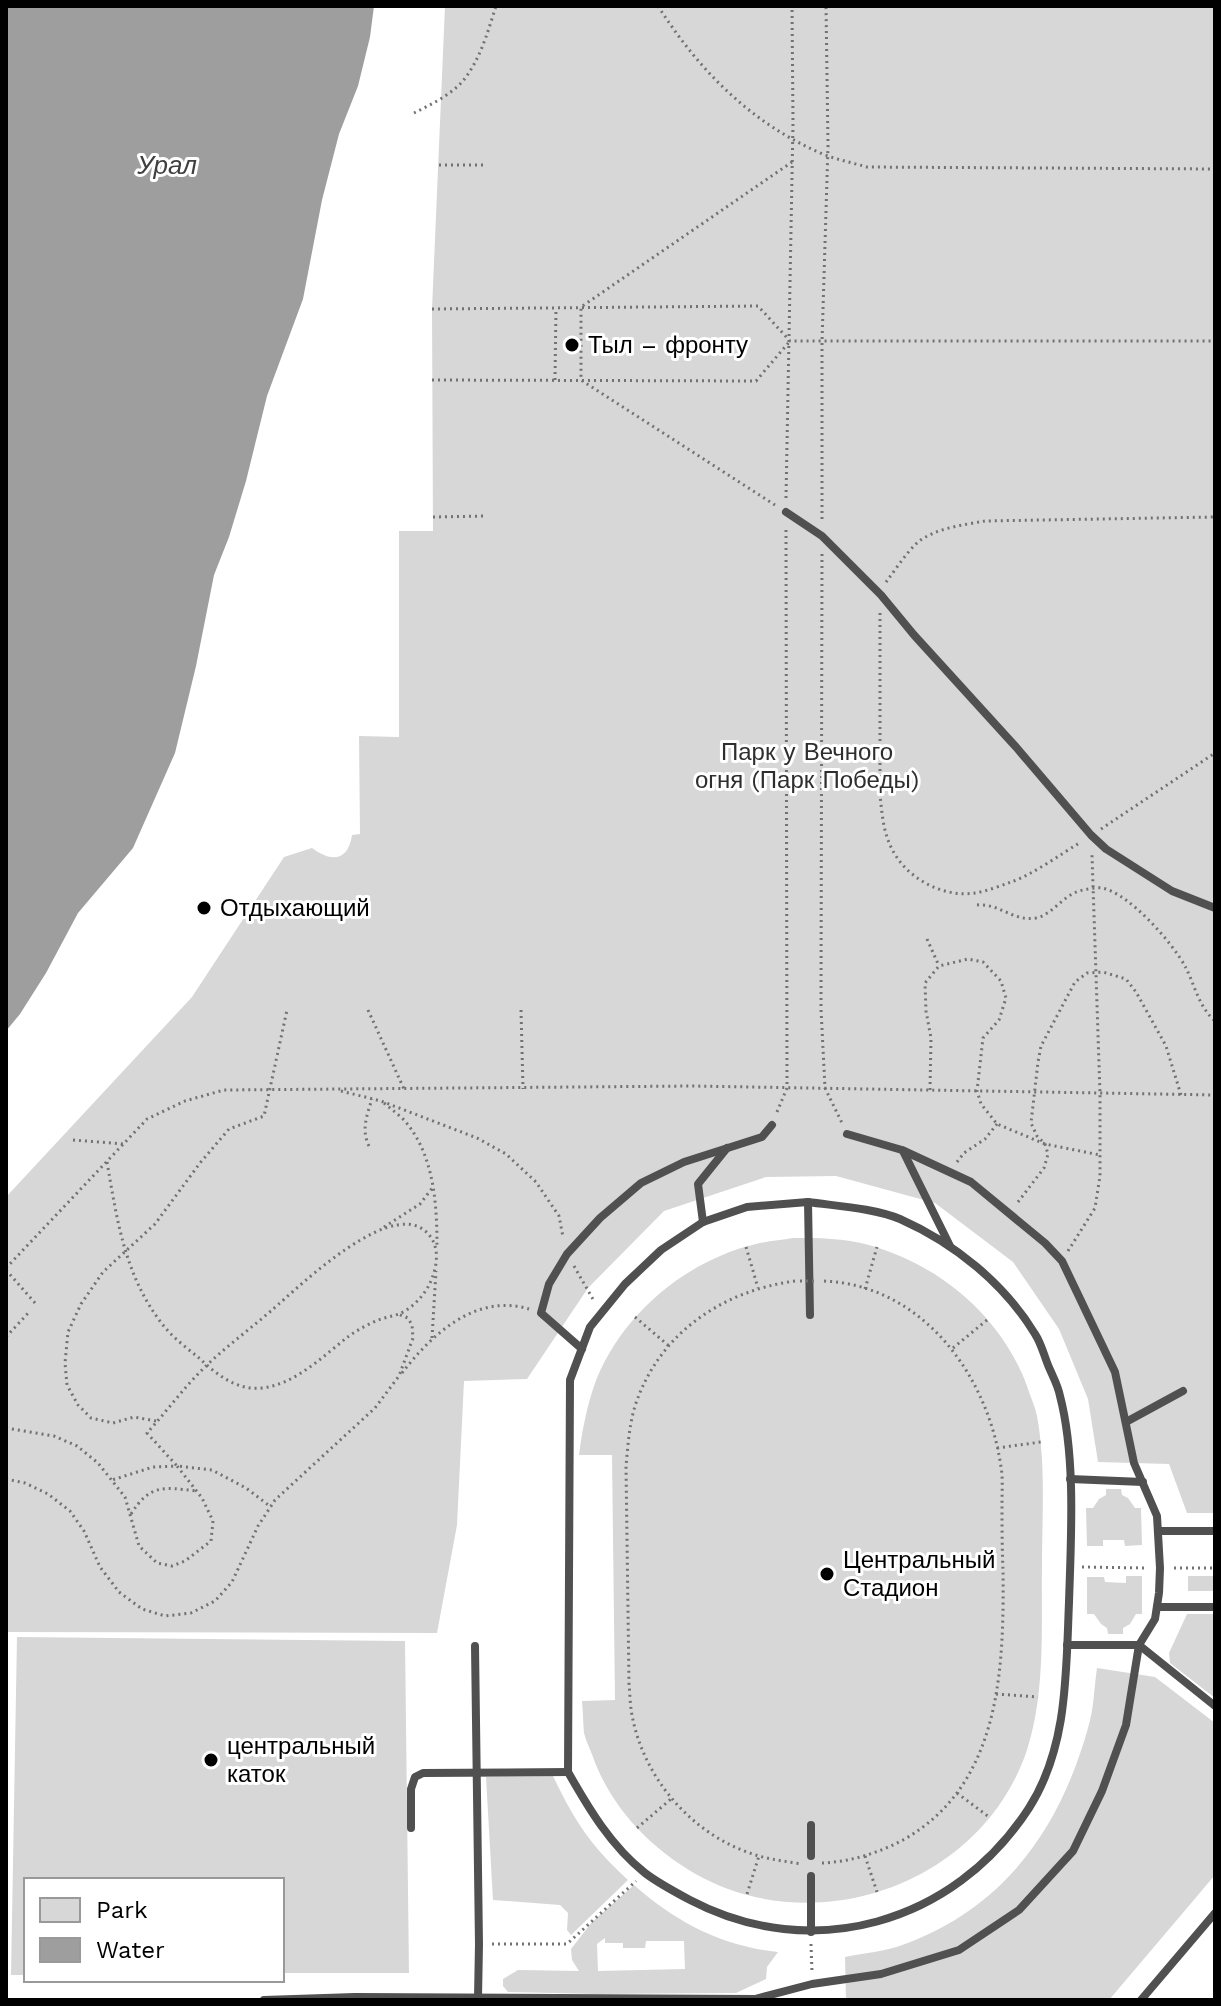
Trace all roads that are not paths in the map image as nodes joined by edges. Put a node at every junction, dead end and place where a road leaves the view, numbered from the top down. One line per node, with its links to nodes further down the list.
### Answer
1 (786, 512): 2 (lane)
2 (1215, 908)
3 (772, 1125): 5 (lane)
4 (847, 1134): 6 (lane)
5 (728, 1147): 8 (lane); 11 (lane)
6 (902, 1150): 9 (lane); 13 (lane)
7 (808, 1202): 8 (lane); 9 (lane); 10 (lane)
8 (703, 1222): 11 (lane)
9 (950, 1247): 14 (lane)
10 (810, 1315)
11 (582, 1349): 24 (lane)
12 (1183, 1391): 13 (lane)
13 (1126, 1422): 15 (lane)
14 (1070, 1479): 15 (lane); 20 (lane)
15 (1143, 1482): 16 (lane)
16 (1158, 1531): 17 (lane); 18 (lane)
17 (1215, 1531)
18 (1157, 1607): 19 (lane); 21 (lane)
19 (1215, 1607)
20 (1067, 1645): 21 (lane); 31 (lane)
21 (1139, 1645): 23 (lane); 32 (lane)
22 (475, 1646): 25 (lane)
23 (1215, 1706)
24 (568, 1772): 25 (lane); 31 (lane)
25 (477, 1773): 27 (lane); 32 (lane)
26 (811, 1825): 28 (lane)
27 (411, 1828)
28 (814, 1860)
29 (811, 1876): 31 (lane)
30 (1215, 1913): 35 (lane)
31 (811, 1932)
32 (478, 1998): 33 (lane)
33 (355, 1999): 34 (lane)
34 (264, 2000)
35 (1141, 2000)

